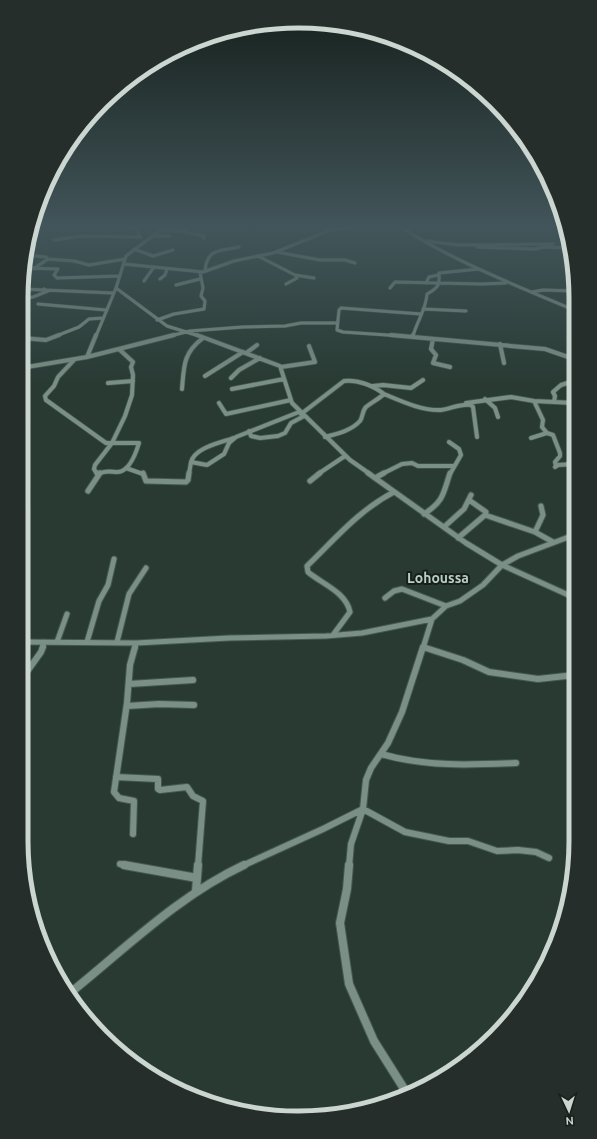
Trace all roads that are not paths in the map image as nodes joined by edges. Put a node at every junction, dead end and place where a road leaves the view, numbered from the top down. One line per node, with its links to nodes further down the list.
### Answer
1 (119, 279): 12 (street)
2 (200, 279): 11 (street); 27 (street)
3 (295, 279): 9 (street)
4 (428, 279): 7 (street)
5 (439, 279): 10 (street)
6 (499, 279): 8 (street)
7 (426, 283): 10 (street); 13 (street)
8 (507, 283): 10 (street); 17 (street)
9 (286, 284)
10 (440, 284): 22 (street)
11 (176, 285)
12 (116, 288): 18 (street); 27 (street)
13 (390, 288)
14 (43, 289): 15 (street); 18 (street); 19 (street)
15 (28, 290)
16 (569, 291): 17 (street)
17 (531, 292): 21 (street)
18 (113, 293): 23 (street)
19 (28, 297)
20 (38, 304): 23 (street)
21 (569, 308)
22 (423, 309): 24 (street); 25 (street)
23 (106, 310): 26 (street)
24 (466, 311)
25 (421, 314): 28 (street); 30 (street)
26 (103, 318): 31 (street); 39 (street)
27 (157, 320): 29 (street)
28 (337, 323): 29 (street); 30 (street)
29 (186, 332): 32 (street); 37 (street)
30 (412, 337): 33 (street)
31 (28, 338)
32 (203, 338): 38 (street); 55 (street)
33 (434, 339): 34 (street); 46 (street)
34 (500, 344): 40 (street); 43 (street)
35 (257, 345): 38 (street)
36 (309, 346): 45 (street)
37 (120, 350): 39 (street); 51 (street)
38 (245, 353): 41 (street); 47 (street)
39 (87, 357): 42 (street)
40 (569, 357)
41 (260, 358): 45 (street); 48 (street)
42 (74, 360): 44 (street); 74 (street)
43 (504, 363)
44 (28, 367)
45 (282, 367): 49 (street)
46 (450, 367)
47 (205, 376)
48 (231, 378)
49 (284, 379): 56 (street); 58 (street)
50 (423, 380): 54 (street)
51 (133, 381): 52 (street); 74 (street)
52 (108, 383)
53 (569, 383): 61 (street)
54 (372, 386): 57 (street); 65 (street)
55 (182, 389)
56 (232, 389)
57 (384, 394): 64 (street); 70 (street)
58 (291, 400): 62 (street); 65 (street)
59 (485, 400): 60 (street); 64 (street); 66 (street)
60 (534, 401): 61 (street); 68 (street)
61 (554, 402): 63 (street)
62 (219, 403)
63 (569, 403)
64 (471, 404): 71 (street)
65 (301, 414): 67 (street); 67 (street); 70 (street)
66 (498, 417)
67 (249, 431): 69 (street)
68 (547, 433): 72 (street); 77 (street)
69 (236, 437): 76 (street); 76 (street)
70 (325, 437): 75 (street)
71 (477, 437)
72 (530, 438)
73 (449, 442): 78 (street)
74 (112, 444): 79 (street); 80 (street)
75 (346, 456): 81 (street); 82 (street)
76 (191, 462): 79 (street)
77 (569, 465)
78 (454, 466): 81 (street); 86 (street)
79 (126, 468): 80 (street)
80 (98, 475): 83 (street)
81 (376, 478): 84 (street)
82 (310, 481)
83 (88, 491)
84 (394, 492): 86 (street); 101 (street)
85 (541, 506): 89 (street)
86 (424, 514): 88 (street)
87 (485, 515): 88 (street); 89 (street); 91 (street)
88 (444, 527): 91 (street)
89 (535, 532): 92 (street)
90 (569, 537): 92 (street)
91 (458, 538): 94 (street)
92 (553, 542): 94 (street)
93 (114, 559): 105 (street)
94 (502, 565): 96 (street); 98 (street)
95 (146, 568): 106 (street)
96 (569, 595)
97 (385, 598): 98 (street)
98 (446, 606): 100 (street)
99 (67, 614): 104 (street)
100 (432, 619): 101 (street); 108 (street)
101 (333, 635): 107 (street)
102 (28, 642): 103 (street)
103 (44, 642): 104 (street); 109 (street)
104 (57, 642): 105 (street)
105 (87, 642): 106 (street)
106 (117, 642): 107 (street)
107 (136, 643): 112 (street)
108 (423, 647): 110 (street); 115 (street)
109 (28, 670)
110 (569, 676)
111 (193, 680): 112 (street)
112 (129, 684): 114 (street)
113 (194, 705): 114 (street)
114 (127, 706): 117 (street)
115 (381, 754): 116 (street); 118 (street)
116 (516, 763)
117 (116, 778): 119 (street); 122 (street)
118 (363, 809): 120 (street); 123 (street); 125 (street)
119 (133, 834)
120 (549, 858)
121 (120, 864): 122 (street)
122 (197, 878): 123 (street)
123 (196, 892): 124 (street)
124 (74, 990)
125 (404, 1089)

